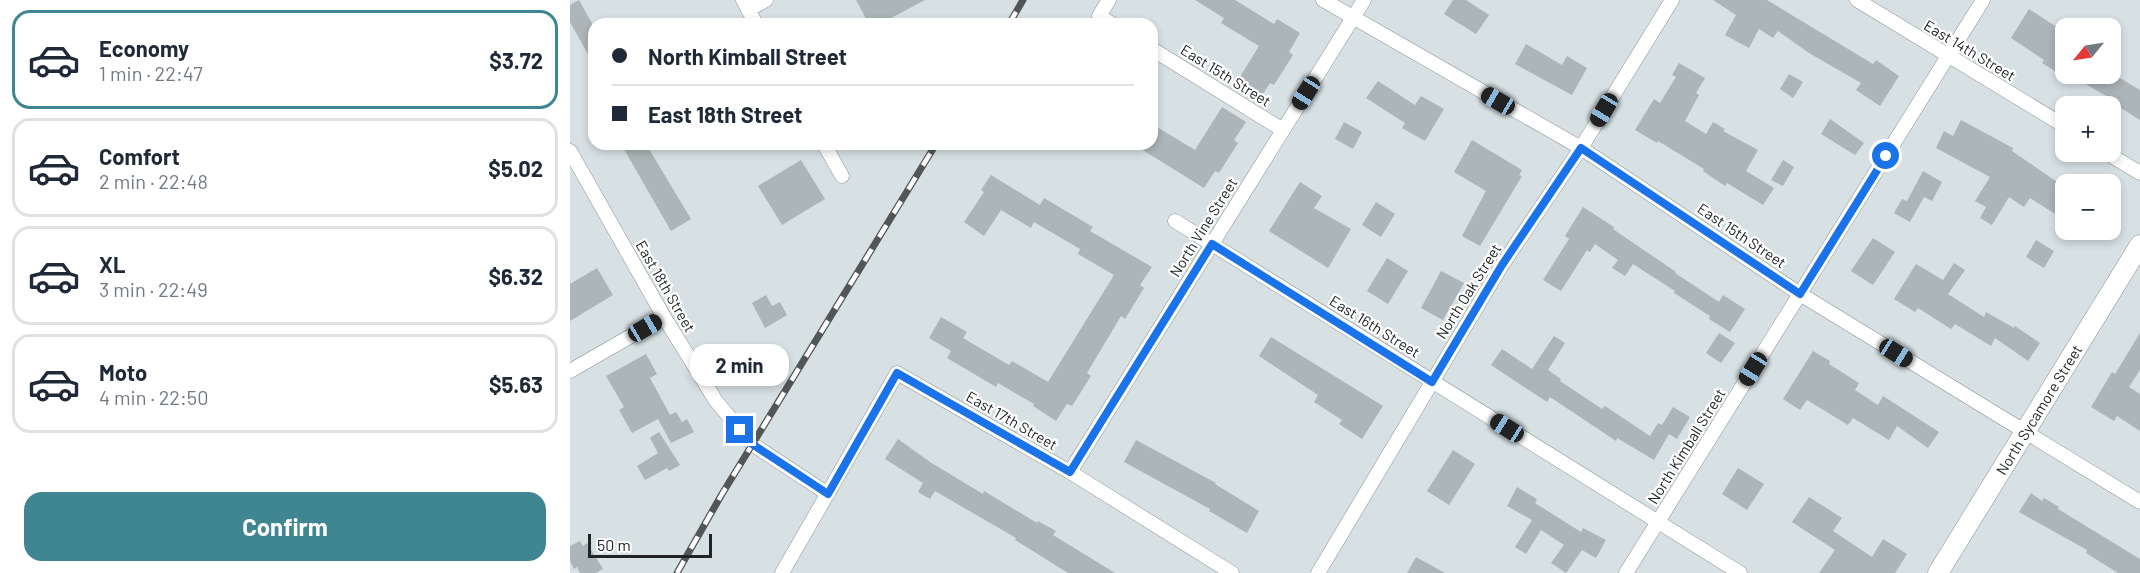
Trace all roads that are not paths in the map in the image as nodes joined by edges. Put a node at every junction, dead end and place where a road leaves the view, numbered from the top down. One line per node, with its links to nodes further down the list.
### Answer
1 (766, 0): 8 (street)
2 (1109, 0): 9 (street)
3 (1323, 0): 10 (street, East 15th Street)
4 (1364, 0): 10 (street, North Vine Street)
5 (1671, 0): 15 (street, North Oak Street)
6 (1857, 0): 12 (street, East 14th Street)
7 (1983, 0): 12 (street, North Kimball Street)
8 (746, 5)
9 (1102, 18)
10 (1352, 18): 14 (street, North Vine Street); 15 (street, East 15th Street)
11 (1158, 53): 14 (street, East 15th Street)
12 (1948, 56): 13 (street, East 14th Street); 24 (street, North Kimball Street)
13 (2055, 120)
14 (1283, 130): 22 (street, North Vine Street)
15 (1581, 148): 24 (street, East 15th Street); 27 (street, North Oak Street)
16 (827, 150): 20 (street)
17 (570, 151): 25 (street, East 18th Street)
18 (2121, 162): 19 (street)
19 (2140, 173)
20 (842, 176)
21 (1175, 221): 22 (street, East 16th Street)
22 (1212, 244): 27 (street, East 16th Street); 29 (street, North Vine Street)
23 (2140, 245): 28 (main road, North Sycamore Street)
24 (1800, 294): 28 (street, East 15th Street); 32 (street, North Kimball Street)
25 (664, 317): 26 (street); 30 (street, East 18th Street)
26 (570, 371)
27 (1432, 382): 32 (street, East 16th Street); 35 (street, North Oak Street)
28 (2025, 432): 31 (street, East 15th Street); 38 (main road, North Sycamore Street)
29 (1070, 472): 30 (street, East 17th Street); 34 (street, East 17th Street)
30 (828, 494): 33 (street)
31 (2140, 502)
32 (1658, 522): 36 (street, North Kimball Street); 37 (street, East 16th Street)
33 (782, 573)
34 (1232, 573)
35 (1318, 573)
36 (1626, 573)
37 (1740, 573)
38 (1938, 573)

